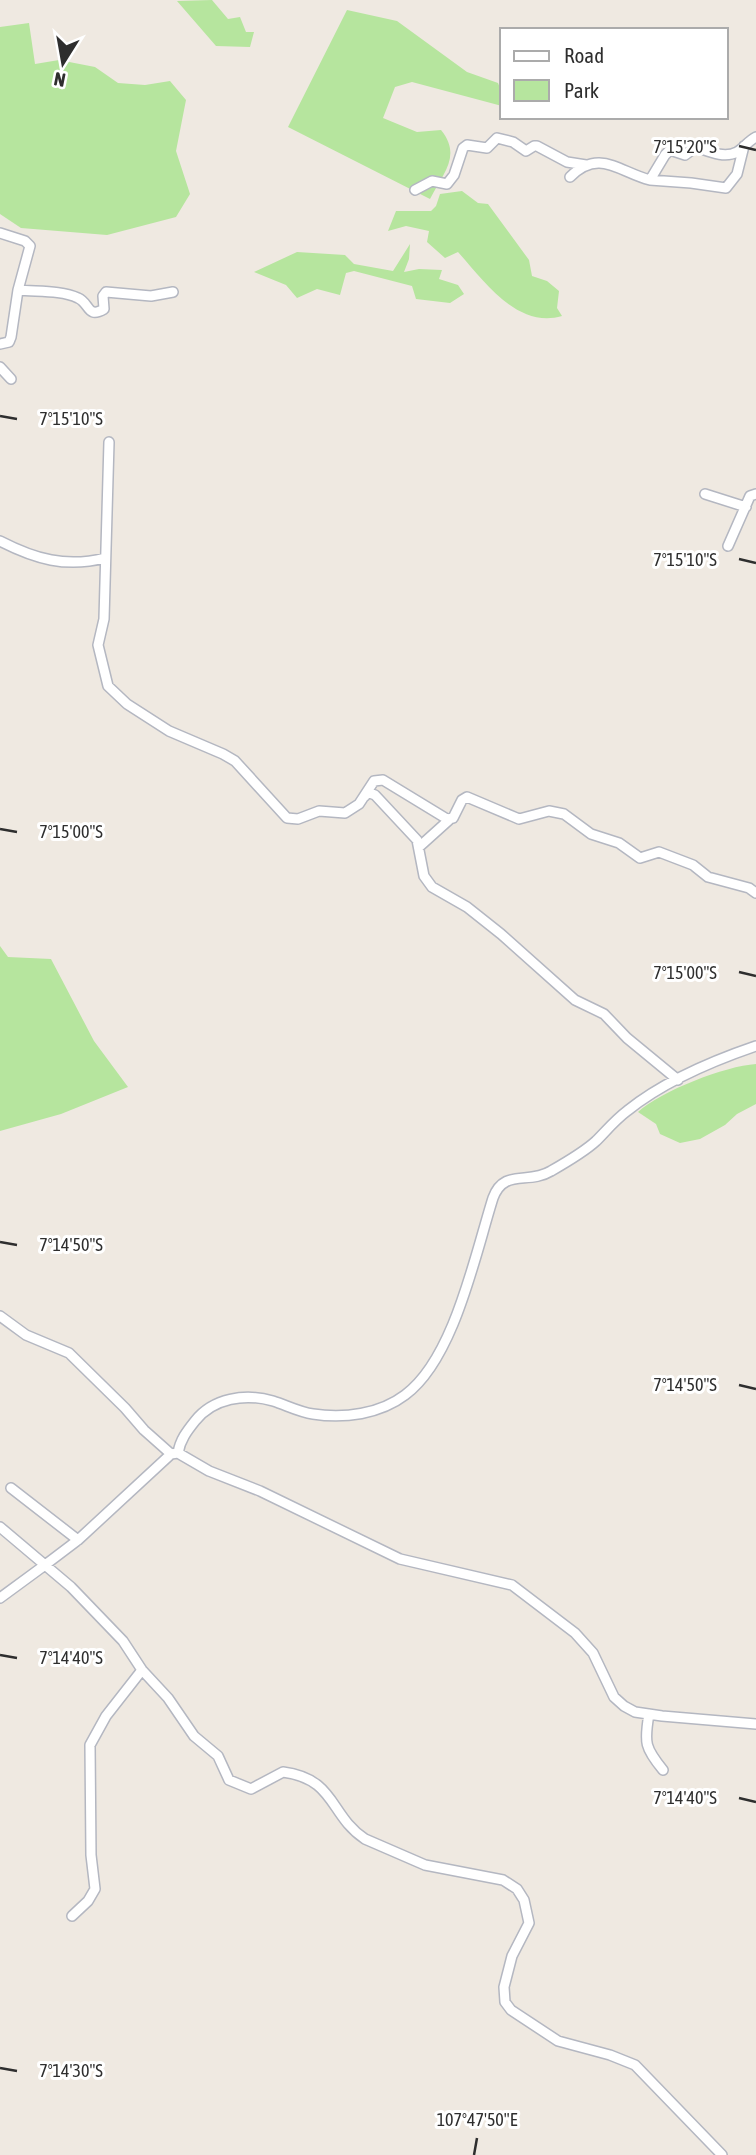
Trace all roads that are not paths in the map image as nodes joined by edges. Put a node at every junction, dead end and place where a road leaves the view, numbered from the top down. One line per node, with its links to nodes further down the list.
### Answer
1 (756, 137): 2 (street)
2 (744, 146): 5 (street); 5 (street)
3 (586, 165): 4 (street); 5 (street); 6 (street)
4 (570, 177)
5 (650, 180)
6 (415, 190)
7 (0, 233): 8 (street)
8 (18, 290): 9 (street); 10 (street)
9 (173, 292)
10 (0, 344)
11 (0, 367): 12 (street)
12 (11, 379)
13 (109, 442): 19 (street)
14 (705, 494): 16 (street)
15 (756, 494): 16 (street)
16 (746, 507): 18 (street)
17 (0, 541): 19 (street)
18 (728, 546)
19 (105, 558): 20 (street)
20 (359, 804): 21 (street); 22 (street)
21 (449, 820): 22 (street); 23 (street)
22 (419, 847): 25 (street)
23 (756, 893)
24 (756, 1046): 25 (street)
25 (678, 1080): 27 (street)
26 (0, 1316): 27 (street)
27 (175, 1454): 30 (street); 34 (street)
28 (10, 1488): 30 (street)
29 (0, 1527): 31 (street)
30 (78, 1541): 31 (street)
31 (45, 1565): 32 (street); 33 (street)
32 (0, 1598)
33 (142, 1670): 37 (street); 38 (street)
34 (649, 1714): 35 (street); 36 (street)
35 (756, 1724)
36 (663, 1770)
37 (72, 1916)
38 (722, 2155)

